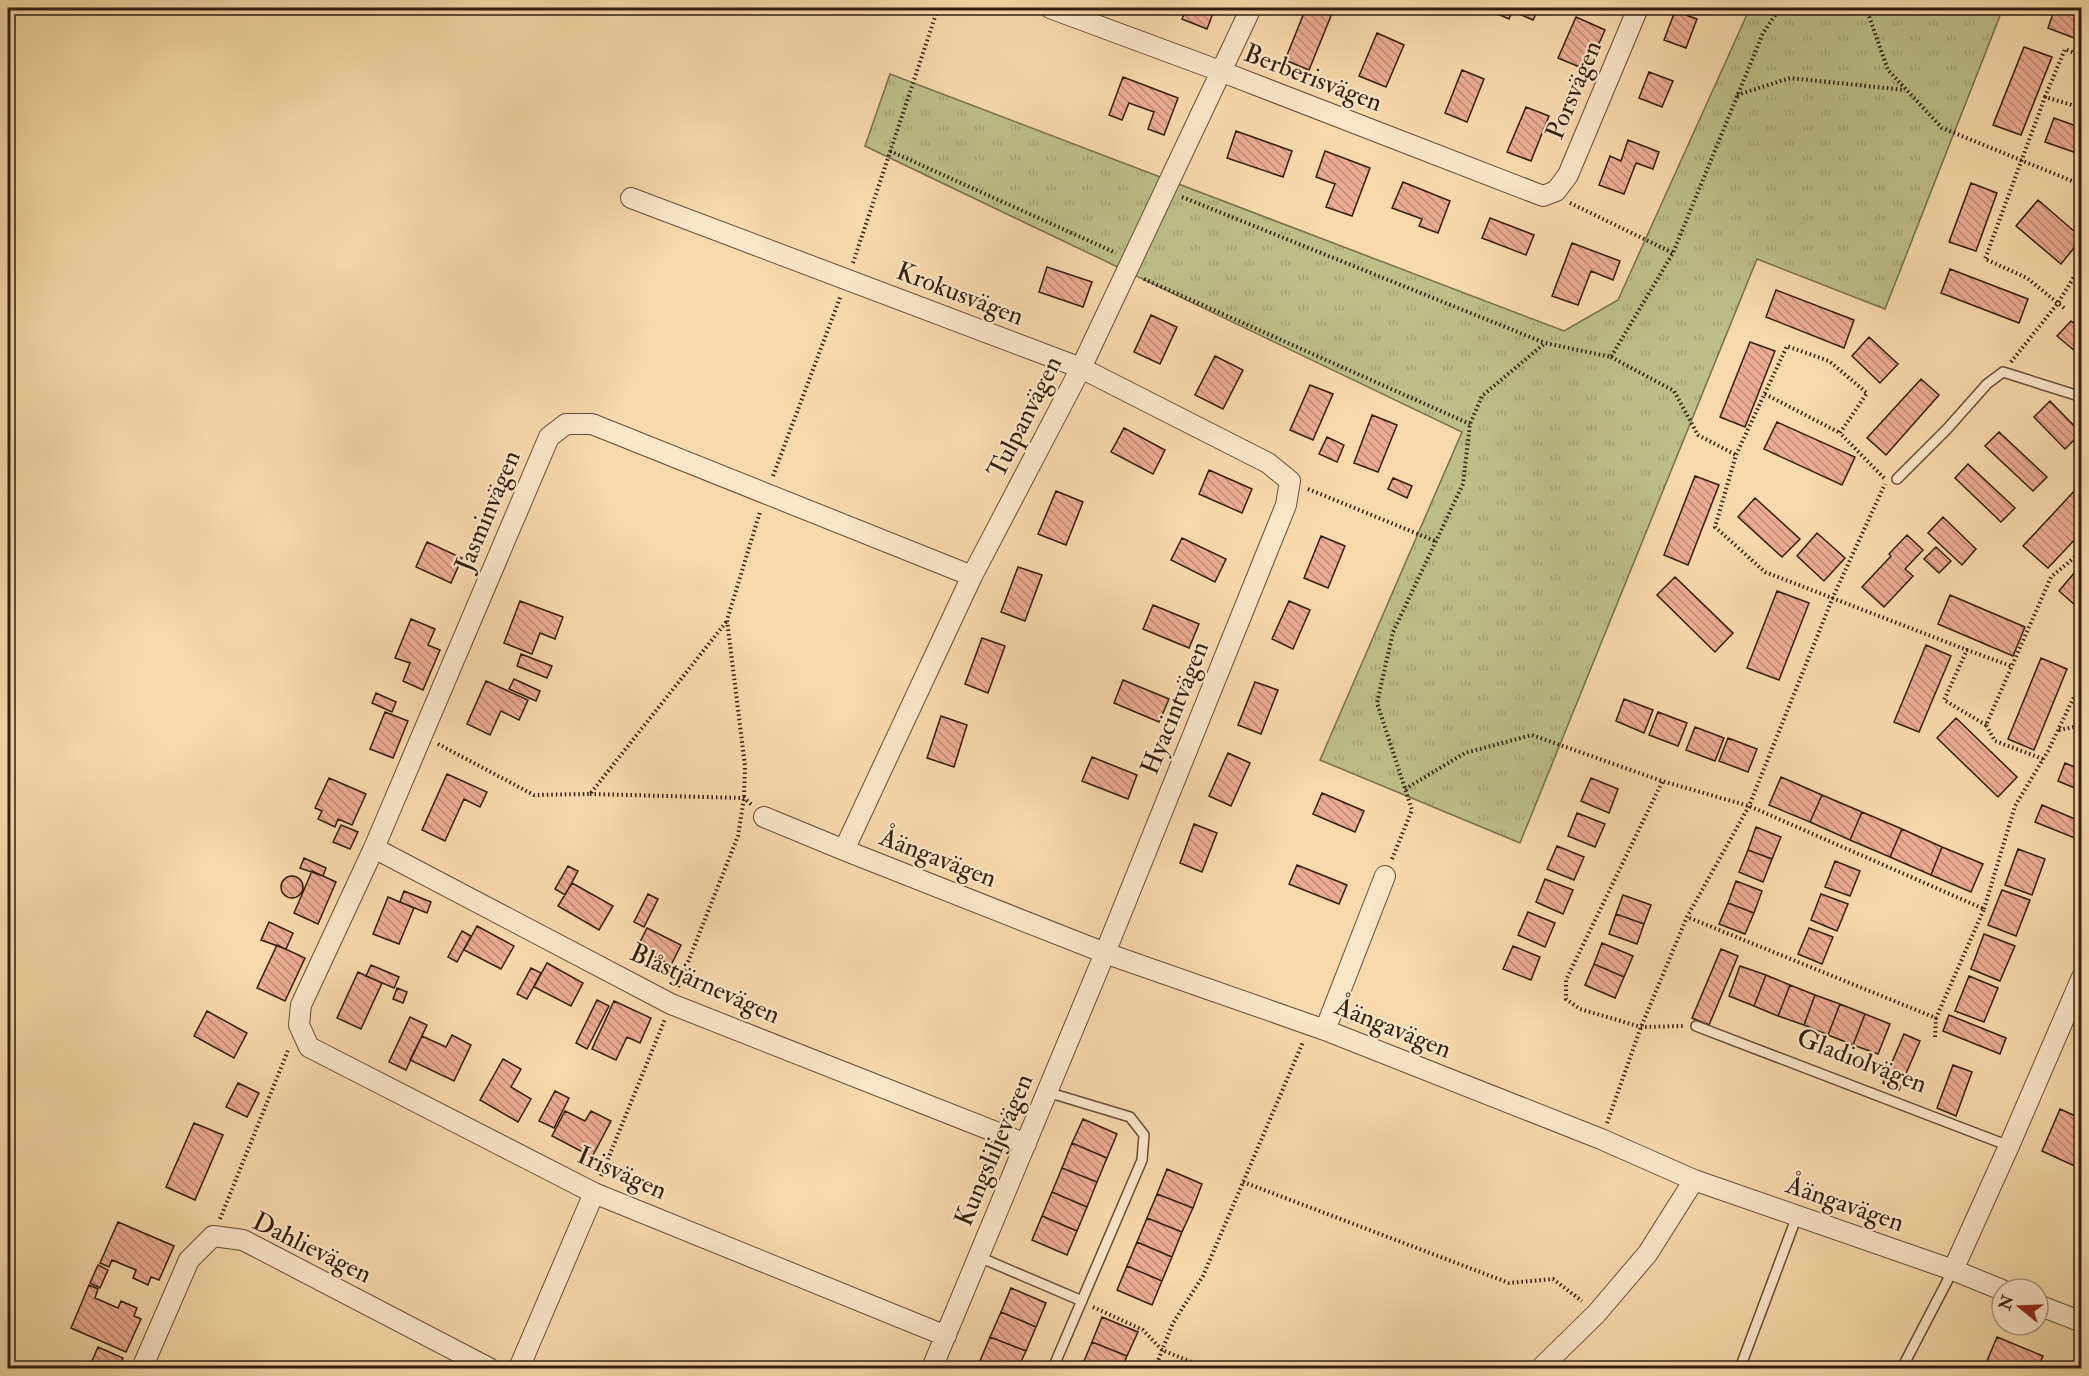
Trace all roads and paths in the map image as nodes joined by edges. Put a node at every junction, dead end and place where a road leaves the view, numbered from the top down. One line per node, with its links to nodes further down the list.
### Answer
1 (938, 8): 13 (path)
2 (1050, 8): 8 (street, Berberisvägen)
3 (1251, 8): 8 (street, Tulpanvägen)
4 (1638, 8): 17 (street, Porsvägen)
5 (1780, 8): 10 (path)
6 (1866, 8): 9 (path)
7 (2082, 56): 11 (path)
8 (1221, 71): 16 (street, Tulpanvägen); 17 (street, Berberisvägen)
9 (1906, 90): 10 (path); 14 (path)
10 (1737, 95): 19 (path)
11 (2045, 97): 12 (path); 14 (path)
12 (2082, 108)
13 (890, 151): 21 (path); 22 (path)
14 (2021, 160): 15 (path); 23 (path)
15 (2082, 185)
16 (1165, 190): 21 (street, Tulpanvägen); 25 (path)
17 (1556, 191): 19 (path)
18 (631, 198): 22 (street, Krokusvägen)
19 (1673, 253): 26 (path)
20 (2082, 264): 23 (path)
21 (1130, 266): 27 (street, Tulpanvägen); 31 (path)
22 (847, 280): 27 (street, Krokusvägen); 36 (path)
23 (2058, 303): 24 (path); 28 (path)
24 (2064, 308)
25 (1545, 343): 26 (path); 31 (path)
26 (1611, 357): 33 (path)
27 (1081, 368): 35 (street, Krokusvägen); 39 (street, Tulpanvägen)
28 (2003, 372): 30 (lane); 34 (lane)
29 (1765, 394): 32 (path); 32 (path); 33 (path)
30 (2082, 397)
31 (1470, 424): 37 (path)
32 (1840, 433): 40 (path)
33 (1736, 455): 40 (path)
34 (1897, 479)
35 (1290, 481): 37 (path); 61 (street, Hyacintvägen)
36 (766, 494): 39 (street, Jasminvägen); 41 (path); 48 (street, Jasminvägen)
37 (1435, 541): 51 (path)
38 (2082, 551): 43 (path)
39 (972, 576): 57 (street, Tulpanvägen)
40 (1833, 597): 42 (path); 54 (path)
41 (727, 621): 52 (path); 53 (path)
42 (1967, 650): 43 (path); 45 (path)
43 (2011, 666): 45 (path)
44 (2082, 680): 47 (path)
45 (1986, 725): 49 (path)
46 (2074, 727): 47 (path)
47 (2058, 730): 49 (path)
48 (422, 736): 52 (path); 56 (street, Jasminvägen)
49 (2043, 759): 59 (path)
50 (1662, 781): 51 (path); 54 (path); 68 (path)
51 (1405, 789): 58 (path)
52 (590, 795): 53 (path)
53 (744, 798): 63 (path)
54 (1749, 806): 59 (path); 60 (path)
55 (764, 817): 57 (street, Åängavägen)
56 (374, 848): 63 (street, Blåstjärnevägen); 65 (street, Jasminvägen)
57 (844, 850): 61 (street, Åängavägen)
58 (1385, 876): 67 (street)
59 (1984, 909): 64 (path)
60 (1686, 917): 64 (path); 68 (path)
61 (1105, 953): 67 (street, Åängavägen); 70 (street, Kungsliljevägen)
62 (2082, 977): 73 (street)
63 (671, 1004): 72 (street, Blåstjärnevägen); 76 (path)
64 (1936, 1018): 69 (path)
65 (299, 1025): 76 (street, Irisvägen); 78 (path)
66 (1696, 1026): 68 (path); 73 (lane, Gladiolvägen)
67 (1317, 1027): 71 (street, Åängavägen); 75 (path)
68 (1641, 1028): 71 (path)
69 (1935, 1037)
70 (1047, 1092): 72 (street, Kungsliljevägen); 82 (lane)
71 (1601, 1139): 74 (street, Åängavägen)
72 (1026, 1144): 79 (street, Kungsliljevägen)
73 (2009, 1146): 80 (street)
74 (1694, 1179): 77 (street, Åängavägen); 84 (street)
75 (1243, 1182): 84 (path); 87 (path)
76 (594, 1193): 86 (street, Irisvägen); 90 (street)
77 (1797, 1216): 80 (street, Åängavägen); 96 (lane)
78 (213, 1236): 88 (street, Dahlievägen); 89 (street, Dahlievägen)
79 (979, 1257): 82 (lane); 86 (street, Kungsliljevägen)
80 (1953, 1270): 81 (street, Åängavägen); 97 (lane)
81 (1990, 1285)
82 (1082, 1301): 87 (path); 92 (lane)
83 (2050, 1310): 85 (street)
84 (1597, 1313): 95 (street)
85 (2082, 1322)
86 (946, 1336): 91 (street, Kungsliljevägen)
87 (1162, 1350): 93 (path); 94 (path)
88 (142, 1368)
89 (489, 1368)
90 (519, 1368)
91 (932, 1368)
92 (1053, 1368)
93 (1155, 1368)
94 (1206, 1368)
95 (1541, 1368)
96 (1740, 1368)
97 (1902, 1368)

